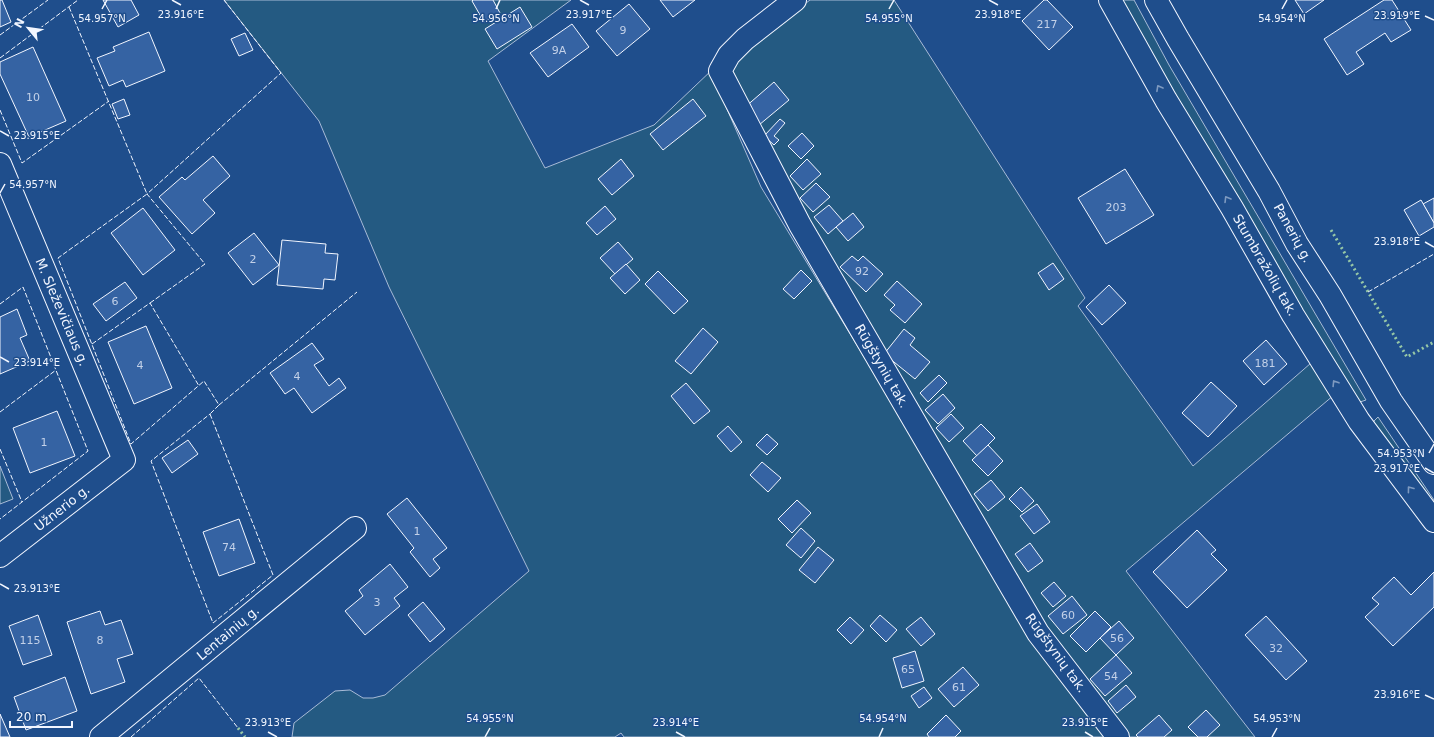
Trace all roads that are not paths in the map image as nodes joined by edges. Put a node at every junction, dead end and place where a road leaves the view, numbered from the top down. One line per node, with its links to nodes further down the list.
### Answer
1 (795, 0): 11 (street, Rūgštynių tak.)
2 (1110, 0): 7 (street, Stumbražolių tak., one-way to 2)
3 (1156, 0): 6 (street, Panerių g.)
4 (0, 164): 5 (street, M. Sleževičiaus g.)
5 (124, 460): 9 (street, Užnerio g.)
6 (1434, 463)
7 (1434, 521)
8 (354, 528): 10 (street, Lentainių g.)
9 (0, 556)
10 (100, 737)
11 (1118, 737)

